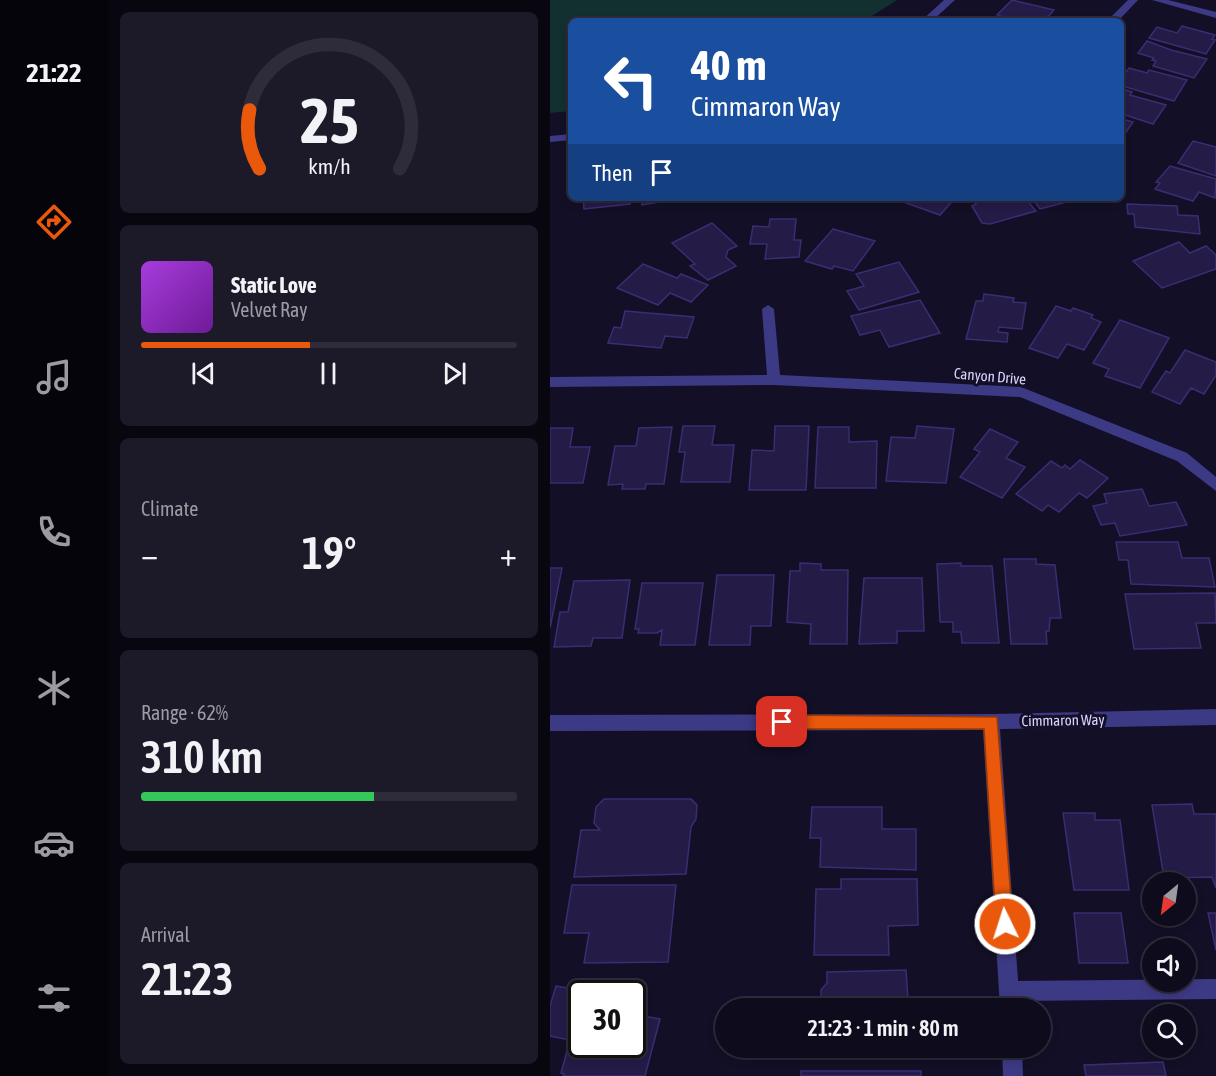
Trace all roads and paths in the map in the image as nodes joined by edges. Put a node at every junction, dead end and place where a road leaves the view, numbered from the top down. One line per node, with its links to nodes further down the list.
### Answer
1 (950, 0): 5 (street)
2 (1133, 0): 6 (street)
3 (1157, 0): 4 (street)
4 (1216, 15)
5 (929, 18)
6 (1115, 18)
7 (568, 137): 8 (street)
8 (550, 139)
9 (768, 309): 10 (street)
10 (774, 380): 11 (street, Canyon Drive); 12 (street, Canyon Drive)
11 (550, 382)
12 (1216, 486)
13 (1216, 717): 14 (street, Cimmaron Way)
14 (991, 722): 15 (street, Cimmaron Way); 17 (street)
15 (550, 723)
16 (1216, 989): 18 (street)
17 (1010, 998)
18 (1031, 998)
19 (1012, 1058): 20 (street)
20 (1013, 1076)

